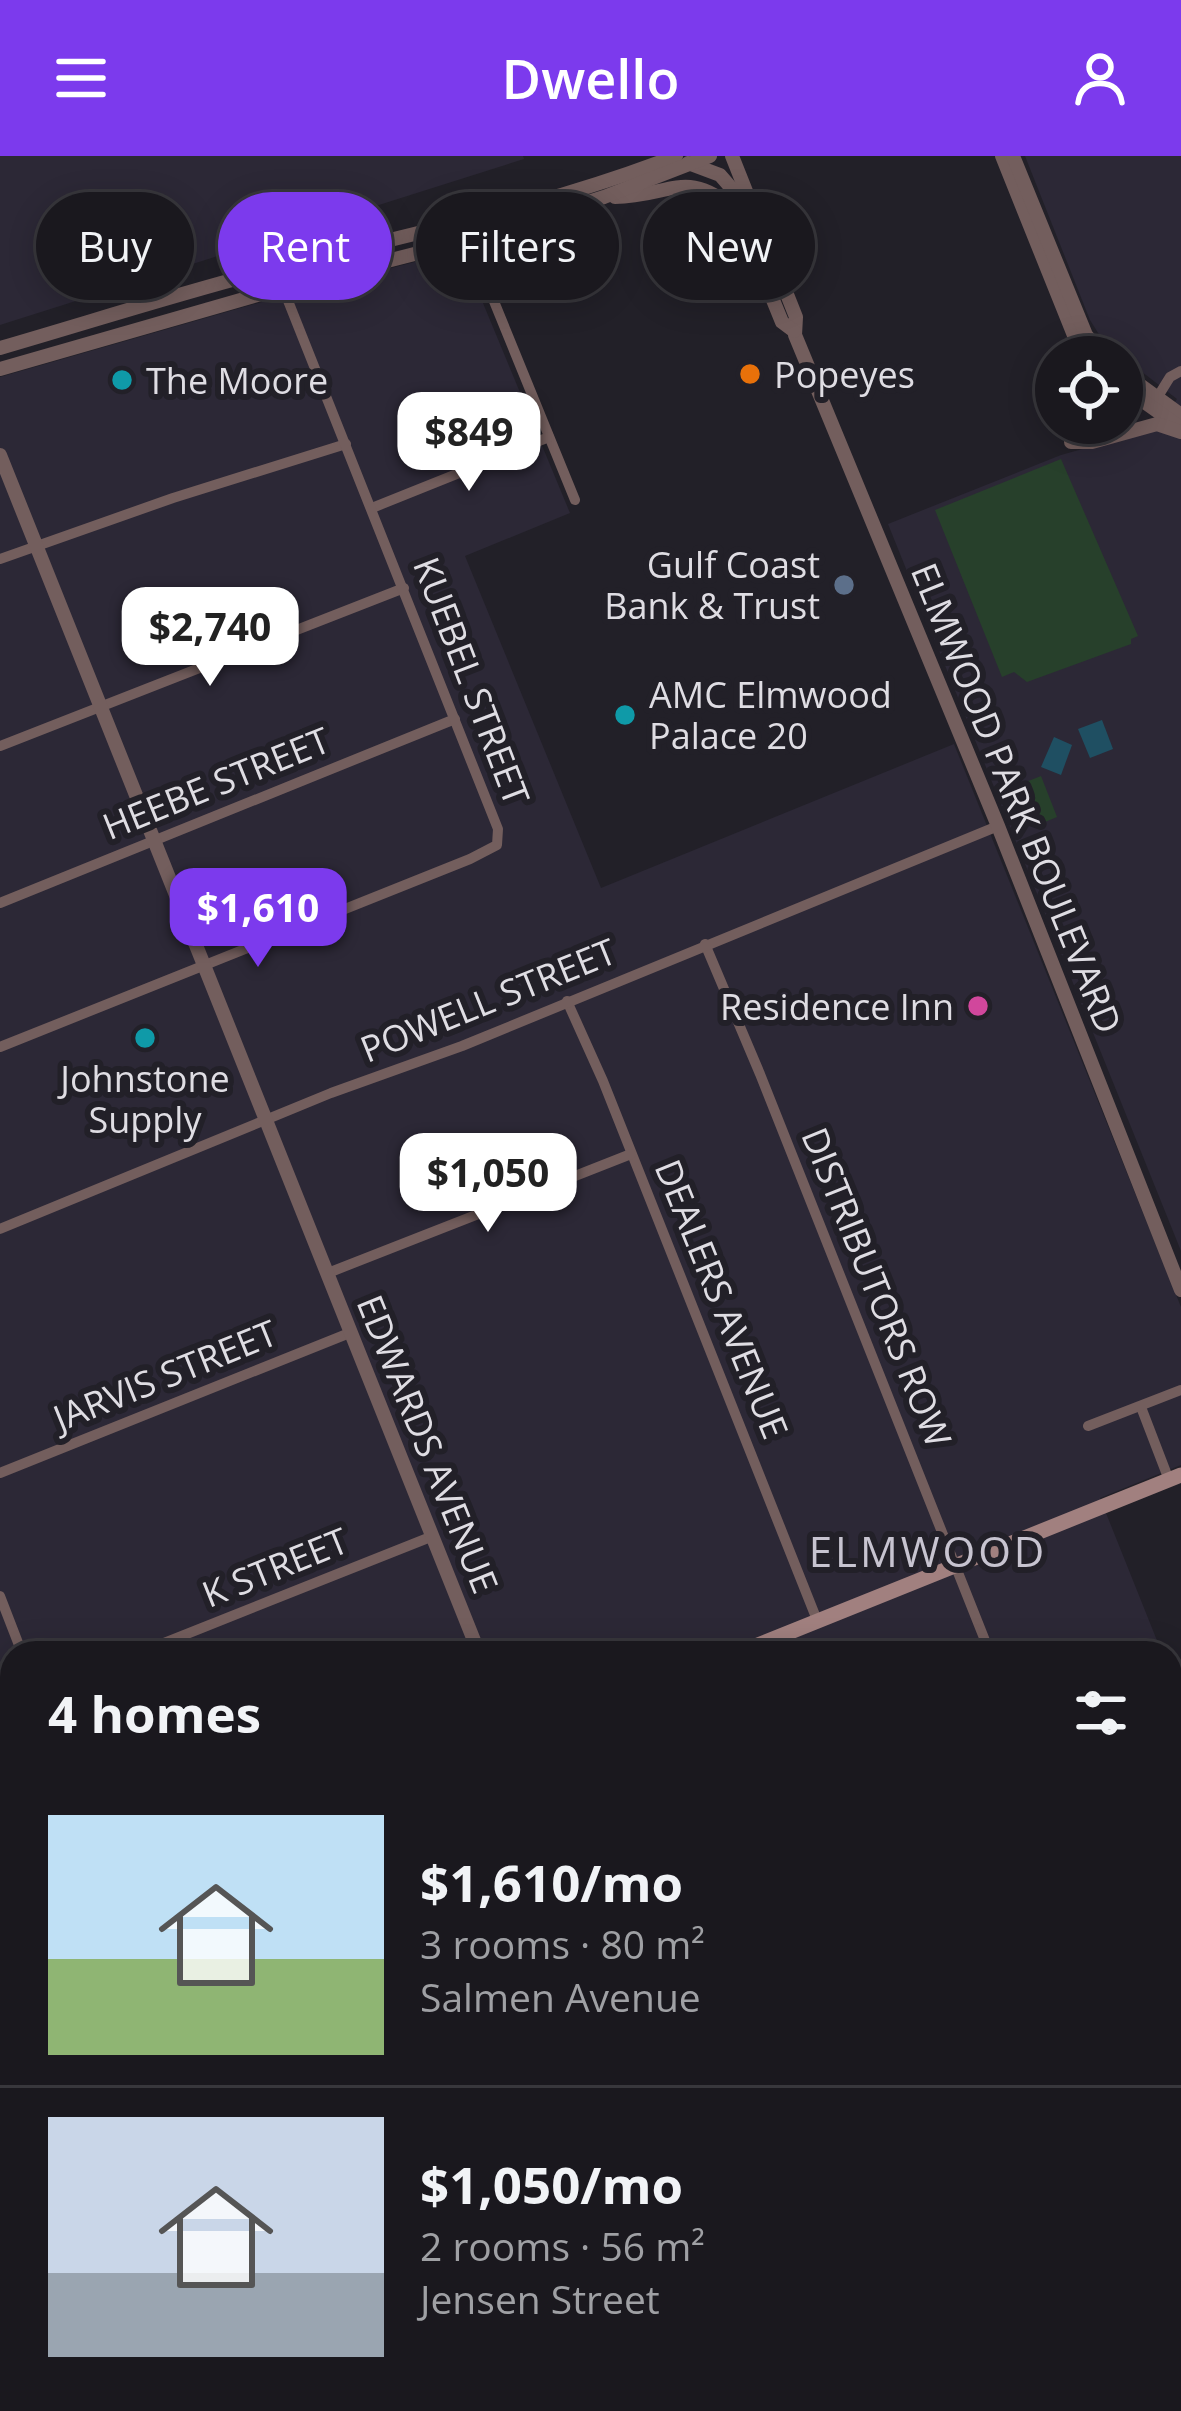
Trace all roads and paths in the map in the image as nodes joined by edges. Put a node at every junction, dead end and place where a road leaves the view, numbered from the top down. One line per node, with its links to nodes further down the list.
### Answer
1 (710, 156): 4 (street)
2 (1002, 156): 20 (street)
3 (1013, 156): 21 (street)
4 (686, 158): 6 (street); 7 (street); 10 (street); 11 (street, ELMWOOD PARK BOULEVARD)
5 (736, 159): 12 (street, ELMWOOD PARK BOULEVARD)
6 (631, 172): 8 (street); 9 (street)
7 (700, 188): 13 (street); 19 (street, ELMWOOD PARK BOULEVARD)
8 (564, 192)
9 (599, 192)
10 (615, 192)
11 (737, 192)
12 (748, 192)
13 (619, 197)
14 (218, 285): 22 (street)
15 (243, 300): 23 (street)
16 (287, 300): 32 (street, KUEBEL STREET)
17 (493, 300): 31 (street)
18 (789, 300): 19 (street, ELMWOOD PARK BOULEVARD)
19 (794, 331): 42 (street, ELMWOOD PARK BOULEVARD)
20 (1075, 336)
21 (1087, 336)
22 (0, 348)
23 (0, 369)
24 (1181, 371): 26 (street)
25 (1143, 388): 26 (street)
26 (1157, 398): 28 (street)
27 (1143, 402): 30 (street)
28 (1181, 415)
29 (1143, 428): 30 (street)
30 (1181, 430)
31 (549, 437): 34 (street); 35 (street)
32 (346, 444): 35 (street, KUEBEL STREET); 36 (street)
33 (0, 455): 36 (street, EDWARDS AVENUE)
34 (575, 500)
35 (372, 508): 38 (street, KUEBEL STREET)
36 (36, 545): 37 (street); 39 (street, EDWARDS AVENUE)
37 (0, 560)
38 (404, 588): 39 (street); 40 (street, KUEBEL STREET)
39 (100, 707): 41 (street); 43 (street, EDWARDS AVENUE)
40 (455, 719): 43 (street, HEEBE STREET); 46 (street, KUEBEL STREET)
41 (0, 746)
42 (998, 826): 45 (street, POWELL STREET); 53 (street, ELMWOOD PARK BOULEVARD)
43 (153, 841): 44 (street, HEEBE STREET); 46 (street, EDWARDS AVENUE)
44 (0, 903)
45 (705, 944): 47 (street, POWELL STREET); 61 (street, DISTRIBUTORS ROW)
46 (203, 966): 48 (street); 49 (street, EDWARDS AVENUE)
47 (567, 1001): 49 (street, POWELL STREET); 50 (street, DEALERS AVENUE)
48 (0, 1047)
49 (266, 1121): 51 (street, POWELL STREET); 52 (street, EDWARDS AVENUE)
50 (632, 1154): 52 (street); 63 (street, DEALERS AVENUE)
51 (0, 1229)
52 (328, 1273): 54 (street, EDWARDS AVENUE)
53 (1181, 1290)
54 (352, 1332): 58 (street, JARVIS STREET); 60 (street, EDWARDS AVENUE)
55 (1181, 1390): 56 (street)
56 (1141, 1407): 57 (street); 59 (street)
57 (1088, 1426)
58 (0, 1473)
59 (1175, 1478): 61 (main road)
60 (433, 1536): 65 (street, K STREET); 66 (street, EDWARDS AVENUE)
61 (955, 1566): 63 (main road); 68 (street, DISTRIBUTORS ROW)
62 (0, 1596): 64 (street)
63 (817, 1621): 67 (main road)
64 (17, 1641)
65 (169, 1641)
66 (474, 1641)
67 (768, 1641)
68 (985, 1641)

